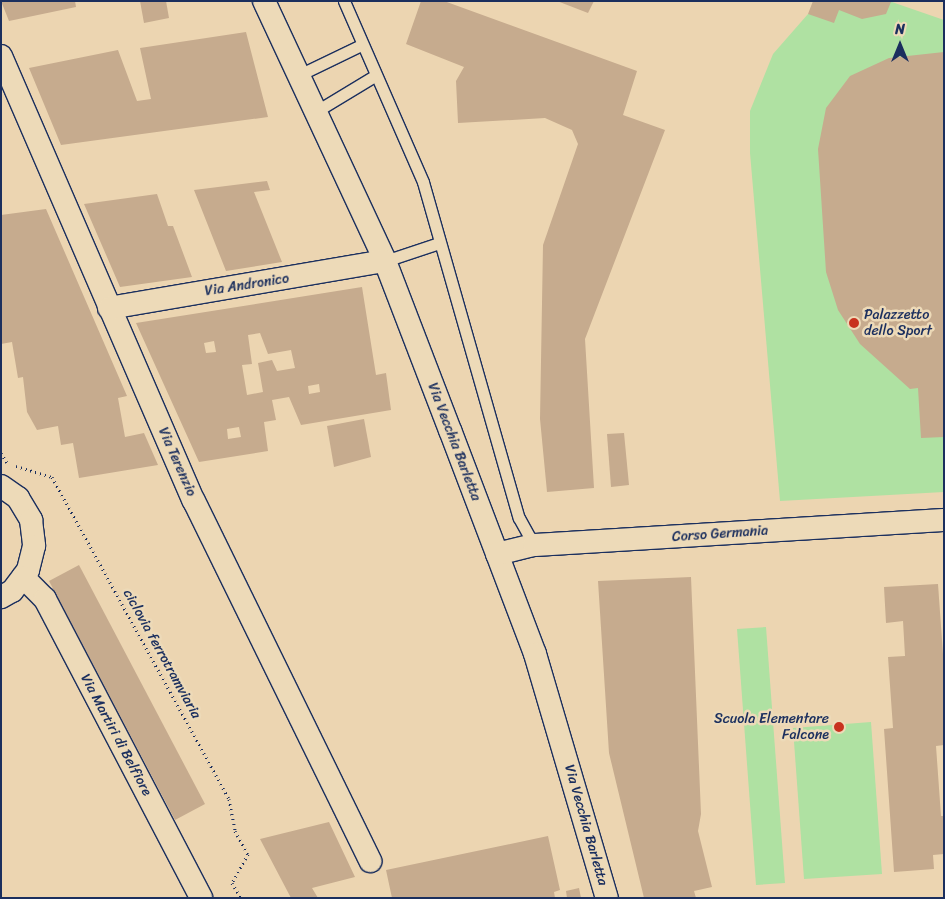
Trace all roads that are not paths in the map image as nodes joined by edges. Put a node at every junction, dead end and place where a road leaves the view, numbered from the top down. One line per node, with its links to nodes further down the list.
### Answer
1 (264, 1): 5 (street, Via Vecchia Barletta)
2 (344, 1): 3 (lane)
3 (361, 45): 5 (lane); 6 (lane)
4 (1, 56): 10 (street, Via Terenzio)
5 (297, 76): 7 (street, Via Vecchia Barletta)
6 (376, 76): 7 (lane); 8 (lane)
7 (316, 112): 9 (street, Via Vecchia Barletta)
8 (439, 242): 9 (lane); 13 (lane)
9 (385, 261): 10 (street, Via Andronico); 14 (street, Via Vecchia Barletta)
10 (109, 308): 17 (street, Via Terenzio)
11 (1, 486): 15 (street)
12 (944, 520): 13 (street, Corso Germania)
13 (534, 545): 14 (street, Corso Germania)
14 (497, 554): 19 (street, Via Vecchia Barletta)
15 (23, 577): 16 (street); 18 (street, Via Martiri di Belfiore)
16 (1, 597)
17 (370, 861)
18 (201, 898)
19 (607, 898)

